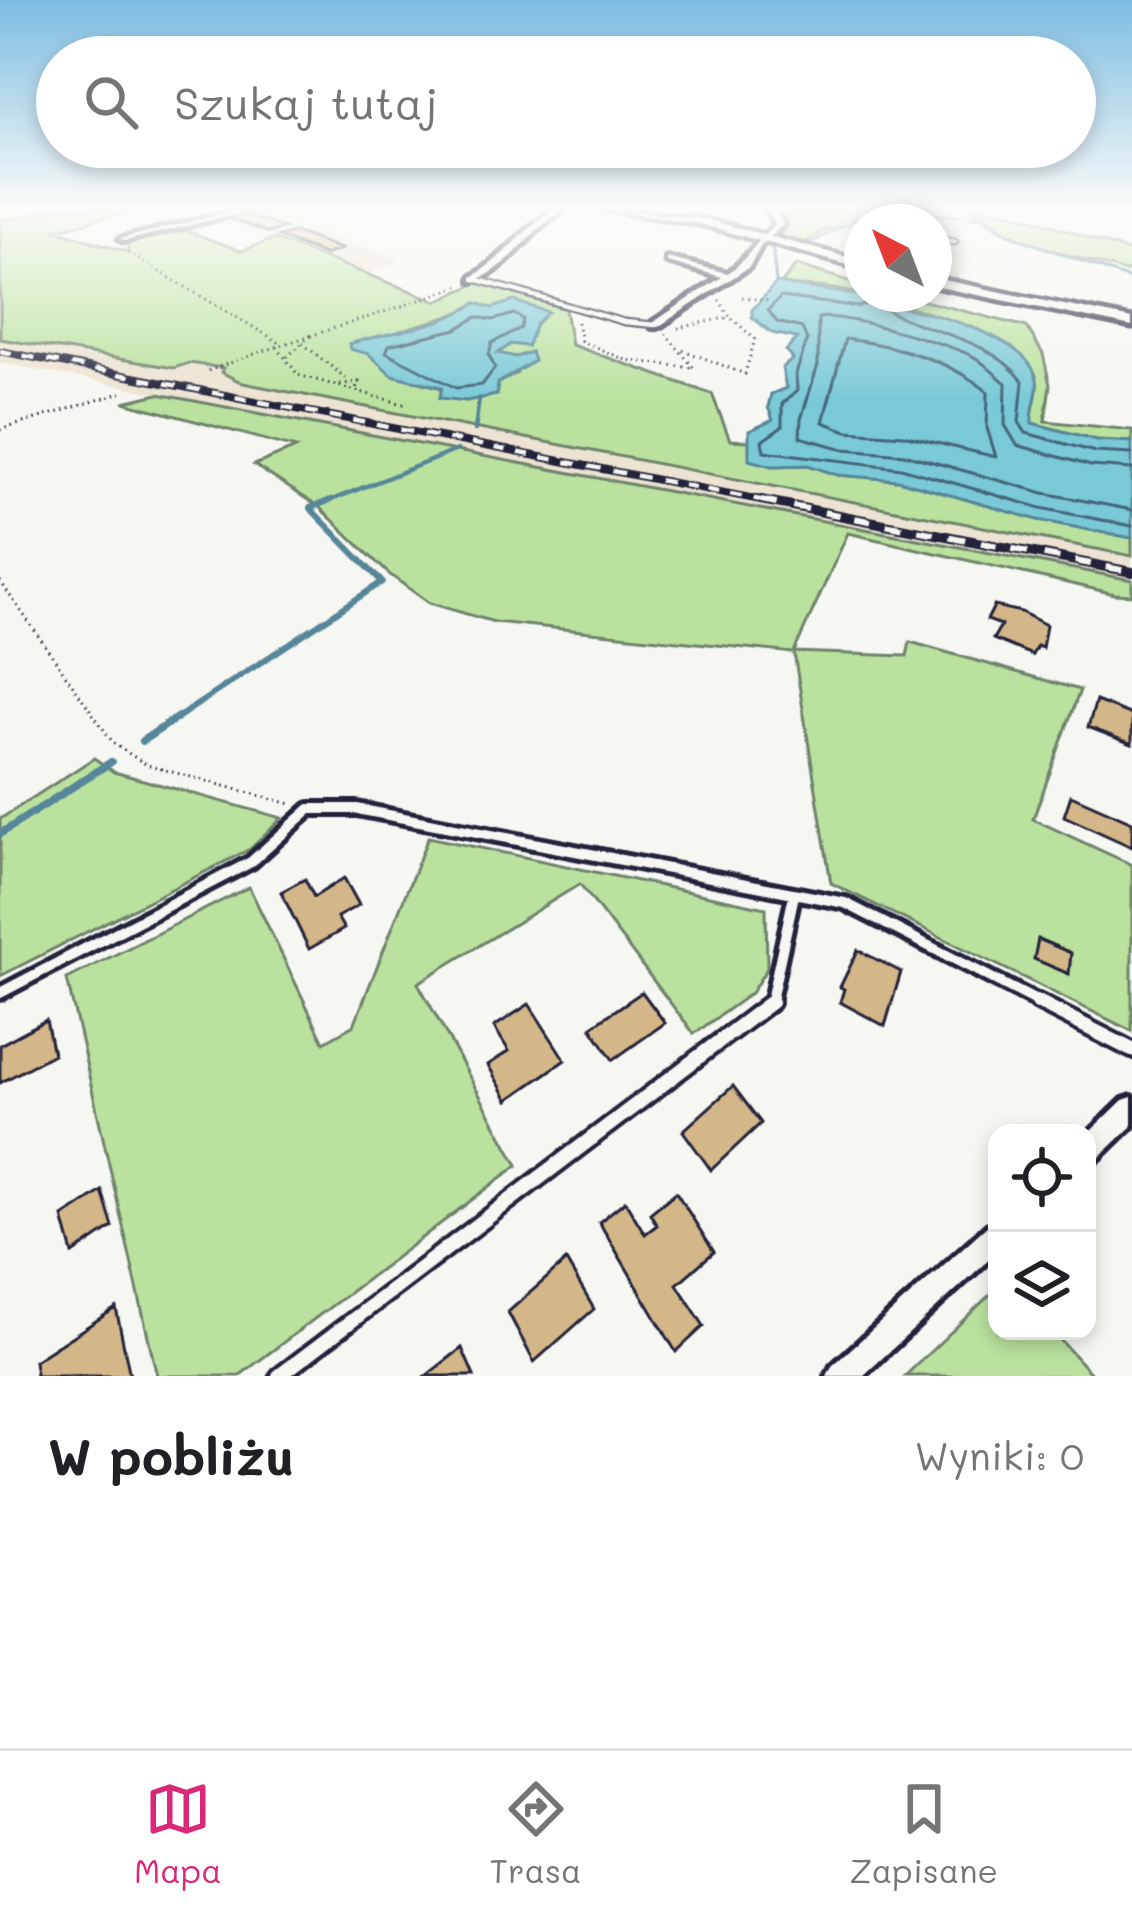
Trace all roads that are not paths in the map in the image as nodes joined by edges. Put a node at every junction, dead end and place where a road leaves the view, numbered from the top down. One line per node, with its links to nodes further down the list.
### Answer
1 (484, 272): 5 (street)
2 (716, 272): 4 (street)
3 (736, 272): 4 (street)
4 (730, 276): 8 (street)
5 (475, 279): 8 (lane)
6 (952, 286): 7 (main road)
7 (1132, 323)
8 (655, 325)
9 (794, 895): 10 (lane); 11 (lane); 15 (lane)
10 (0, 993)
11 (1132, 1050)
12 (1132, 1109): 13 (street)
13 (1096, 1143)
14 (988, 1242): 16 (street)
15 (279, 1376)
16 (842, 1376)

